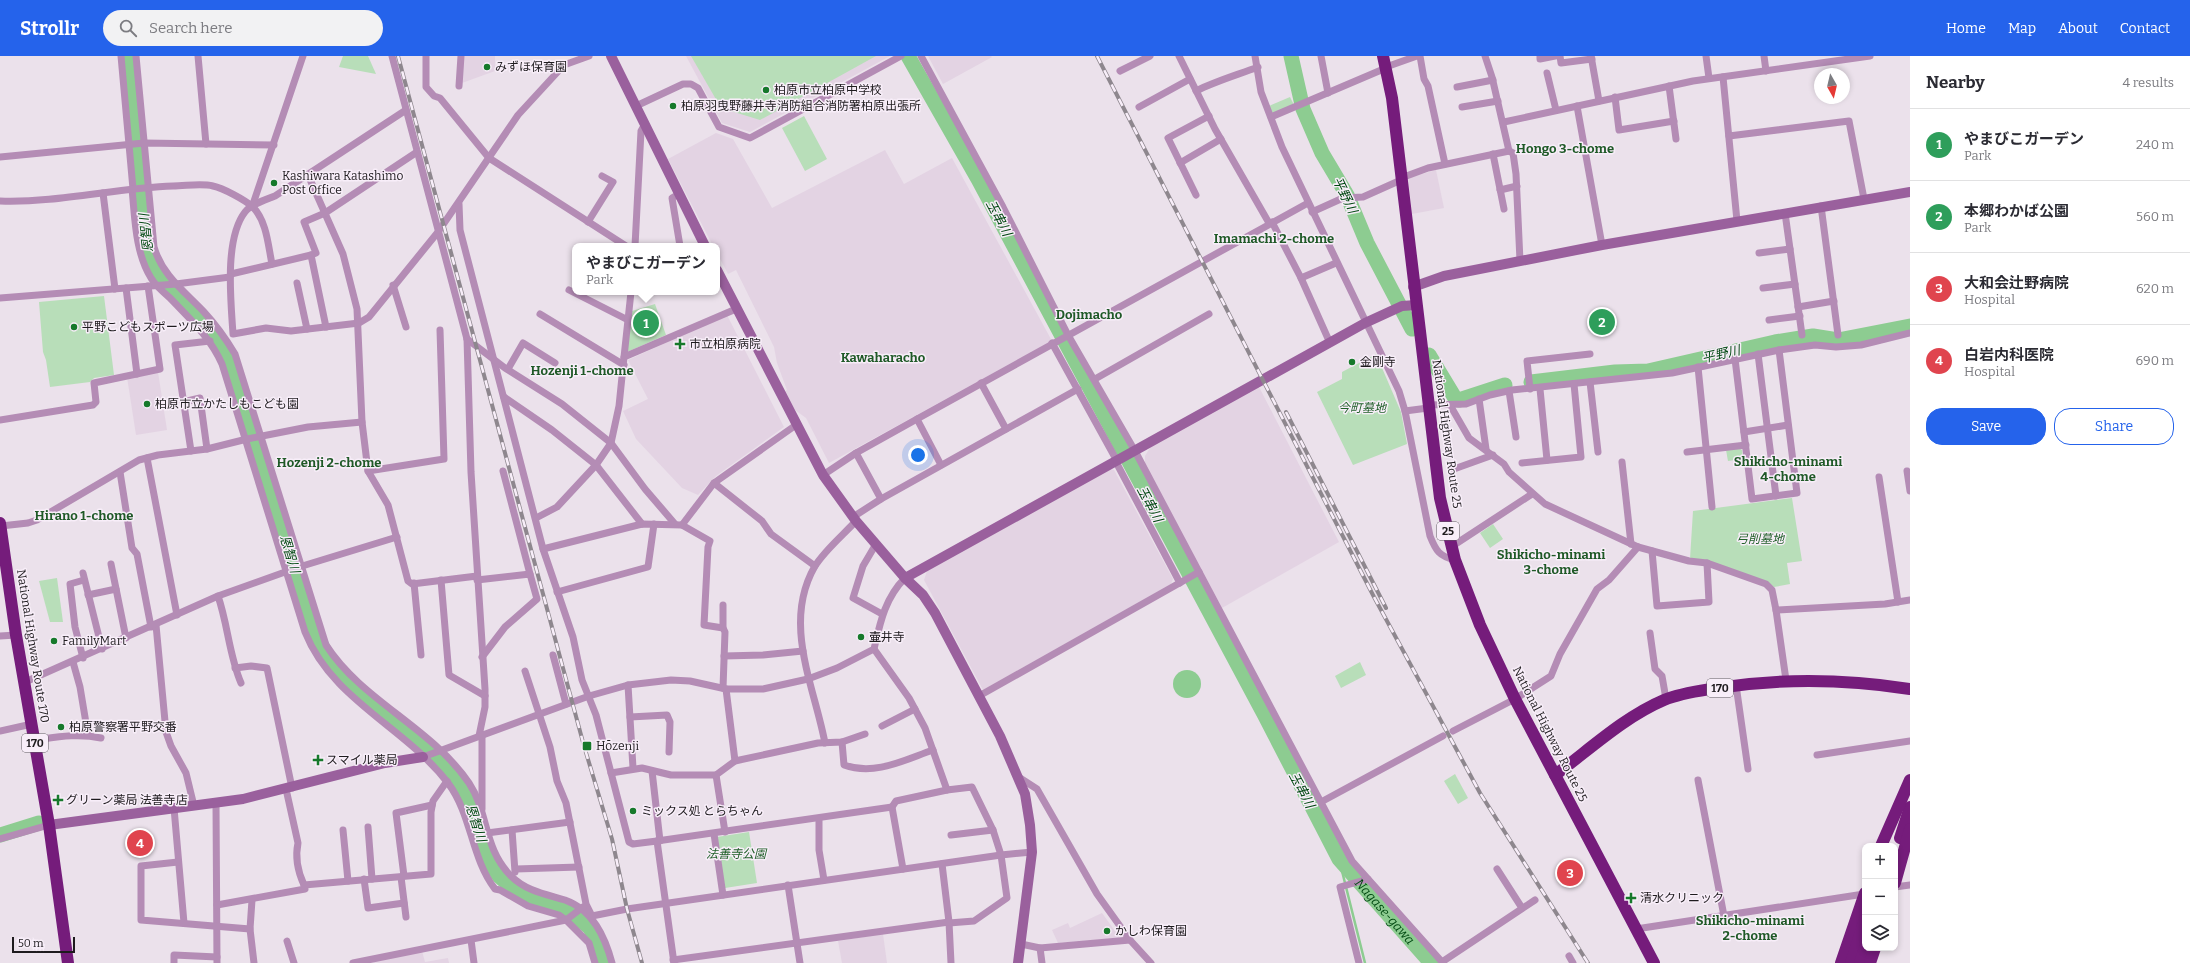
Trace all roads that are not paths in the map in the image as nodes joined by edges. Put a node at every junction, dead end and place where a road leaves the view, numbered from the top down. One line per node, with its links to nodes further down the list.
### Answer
1 (121, 56): 61 (street)
2 (136, 56): 59 (street)
3 (198, 56): 60 (street)
4 (303, 56): 62 (street)
5 (392, 56): 49 (street)
6 (426, 56): 67 (street)
7 (461, 56): 37 (street)
8 (589, 56): 67 (street)
9 (901, 56): 45 (street)
10 (921, 56): 143 (street)
11 (1150, 56): 30 (street)
12 (1179, 56): 35 (street)
13 (1256, 56): 29 (street)
14 (1321, 56): 41 (street)
15 (1418, 56): 27 (street); 69 (street)
16 (1485, 56): 36 (street)
17 (1540, 56): 18 (street)
18 (1555, 56)
19 (1560, 56): 25 (street)
20 (1706, 56): 34 (street)
21 (1764, 56): 31 (street)
22 (1813, 56): 28 (street)
23 (1870, 56): 26 (street)
24 (615, 57): 45 (street)
25 (1591, 58): 44 (street)
26 (1845, 58): 28 (street)
27 (1385, 64): 41 (street); 72 (highway, National Highway Route 25 / 25)
28 (1814, 64): 31 (street)
29 (1258, 67): 40 (street); 52 (street)
30 (1120, 71)
31 (1766, 71): 33 (street)
32 (1547, 72): 50 (street)
33 (1723, 77): 34 (street); 56 (street)
34 (1709, 78): 38 (street)
35 (1190, 79): 40 (street); 47 (street)
36 (1493, 80): 39 (street); 43 (street)
37 (459, 86)
38 (1669, 86): 42 (street); 53 (street)
39 (1457, 87)
40 (1196, 91): 51 (street)
41 (1328, 93): 52 (street)
42 (1615, 97): 44 (street); 53 (street)
43 (1498, 100): 48 (street); 54 (street)
44 (1599, 100): 46 (street)
45 (636, 106): 55 (street)
46 (1577, 106): 50 (street); 99 (street)
47 (1139, 107)
48 (1462, 107)
49 (406, 110): 64 (street); 70 (street)
50 (1556, 110): 54 (street)
51 (1209, 116): 57 (street); 68 (street)
52 (1271, 117): 83 (street)
53 (1674, 121): 58 (street)
54 (1504, 122): 63 (street)
55 (645, 124): 79 (street); 96 (street)
56 (1729, 136): 81 (street); 91 (street)
57 (1222, 139): 68 (street); 93 (street)
58 (1676, 139)
59 (143, 143): 60 (street); 61 (street); 74 (street)
60 (206, 144): 62 (street)
61 (129, 145): 66 (street); 75 (street)
62 (274, 145): 86 (street)
63 (1510, 151): 65 (street); 73 (street)
64 (417, 152): 89 (street); 94 (street)
65 (1493, 154): 69 (street); 76 (street)
66 (0, 157)
67 (489, 158): 84 (street); 92 (street)
68 (1180, 163): 80 (street)
69 (1445, 164): 72 (street)
70 (308, 175): 86 (street); 89 (street)
71 (602, 176): 92 (street)
72 (1401, 179): 88 (street); 115 (highway, National Highway Route 25 / 25)
73 (1517, 186): 76 (street); 103 (street)
74 (147, 187): 75 (street); 86 (street); 110 (street)
75 (133, 189): 78 (street); 113 (street)
76 (1500, 190): 87 (street)
77 (1910, 192): 81 (street)
78 (104, 193): 82 (street); 118 (street)
79 (679, 194): 97 (street); 98 (street)
80 (1196, 195)
81 (1864, 199): 85 (street)
82 (0, 201)
83 (1308, 203): 88 (street); 93 (street)
84 (459, 204): 94 (street); 152 (street)
85 (1821, 206): 90 (street); 124 (street)
86 (252, 207): 105 (street); 106 (street)
87 (1504, 208)
88 (1312, 212): 104 (street)
89 (325, 213): 102 (street); 133 (street)
90 (1785, 213): 91 (street); 100 (street)
91 (1737, 221): 99 (street)
92 (588, 222): 95 (street)
93 (1270, 222): 108 (street); 143 (street)
94 (438, 232): 111 (street); 144 (street)
95 (621, 243)
96 (635, 243)
97 (680, 243)
98 (704, 243)
99 (1602, 245): 103 (street)
100 (1790, 249): 101 (street); 112 (street)
101 (1759, 253)
102 (311, 255): 105 (street); 135 (street)
103 (1520, 261): 115 (street)
104 (1336, 263): 108 (street); 134 (street)
105 (272, 264): 106 (street)
106 (231, 275): 110 (street); 140 (street)
107 (720, 276): 127 (street)
108 (1301, 278): 147 (street)
109 (297, 283): 137 (street)
110 (174, 284): 113 (street); 148 (street)
111 (394, 284): 133 (street); 136 (street)
112 (1795, 284): 117 (street); 126 (street)
113 (159, 285): 114 (street); 145 (street)
114 (148, 286): 116 (street); 158 (street)
115 (1413, 286): 125 (highway, National Highway Route 25 / 25)
116 (126, 288): 118 (street); 158 (street)
117 (1763, 288)
118 (115, 289): 123 (street)
119 (569, 290): 120 (street)
120 (572, 292)
121 (579, 295): 131 (street)
122 (631, 295): 131 (street)
123 (0, 298)
124 (1834, 301): 126 (street); 141 (street)
125 (1416, 305): 134 (street); 171 (highway, National Highway Route 25 / 25)
126 (1798, 307): 130 (street)
127 (736, 309): 154 (street); 177 (street)
128 (540, 314): 154 (street)
129 (1209, 314): 159 (street)
130 (1800, 316): 132 (street); 142 (street)
131 (628, 320): 154 (street)
132 (1769, 320)
133 (359, 323): 135 (street); 175 (street)
134 (1365, 323): 147 (street); 172 (street)
135 (326, 326): 137 (street)
136 (406, 327)
137 (306, 329): 140 (street)
138 (440, 330): 203 (street)
139 (1910, 333): 149 (street)
140 (233, 334): 148 (street)
141 (1838, 334)
142 (1802, 335)
143 (1067, 336): 146 (street); 159 (street)
144 (467, 339): 152 (street); 236 (street)
145 (210, 341): 169 (street); 183 (street)
146 (1055, 342): 161 (street); 163 (street)
147 (1330, 343): 193 (street)
148 (229, 345): 181 (street)
149 (1778, 350): 151 (street); 176 (street)
150 (1590, 354): 164 (street)
151 (1758, 354): 153 (street); 178 (street)
152 (494, 359): 157 (street); 167 (street)
153 (1735, 359): 156 (street); 180 (street)
154 (624, 361): 184 (street)
155 (556, 364): 157 (street)
156 (1698, 367): 160 (street); 188 (street)
157 (508, 369): 184 (street)
158 (137, 374): 174 (street)
159 (1095, 379): 193 (street)
160 (1590, 382): 162 (street); 190 (street)
161 (981, 383): 173 (street); 179 (street)
162 (1574, 384): 165 (street); 196 (street)
163 (1078, 389): 179 (street); 197 (street)
164 (1530, 389): 165 (street); 166 (street)
165 (1540, 389): 196 (street)
166 (1509, 391): 168 (street); 182 (street)
167 (504, 397): 200 (street); 215 (street)
168 (1479, 399): 170 (street); 187 (street)
169 (183, 402): 186 (street); 189 (street)
170 (1450, 405): 171 (street); 187 (street)
171 (1428, 407): 172 (street); 224 (highway, National Highway Route 25 / 25)
172 (1405, 412): 228 (street)
173 (917, 419): 192 (street); 201 (street)
174 (0, 420)
175 (362, 422): 181 (street); 203 (street)
176 (1788, 425): 178 (street); 212 (street)
177 (796, 426): 207 (street); 209 (street)
178 (1767, 428): 180 (street); 212 (street)
179 (1006, 429): 201 (street)
180 (1744, 432): 185 (street)
181 (258, 437): 183 (street); 231 (street)
182 (1516, 437)
183 (245, 439): 186 (street); 233 (street)
184 (611, 443): 200 (street); 219 (street)
185 (1746, 445): 188 (street); 212 (street)
186 (207, 449): 189 (street)
187 (1486, 449): 194 (street)
188 (1706, 450): 191 (street); 214 (street)
189 (190, 451): 195 (street)
190 (1598, 452)
191 (1688, 452)
192 (856, 453): 207 (street); 213 (street)
193 (1132, 453): 197 (street); 234 (street)
194 (1493, 454): 202 (street); 211 (street)
195 (147, 458): 206 (street); 250 (street)
196 (1547, 460): 199 (street)
197 (1117, 461): 237 (street); 239 (street)
198 (1622, 462): 223 (street)
199 (1522, 463)
200 (596, 465): 215 (street); 217 (street)
201 (942, 465): 213 (street)
202 (1454, 469)
203 (368, 471): 221 (street)
204 (503, 471): 235 (street)
205 (1906, 471): 210 (street)
206 (120, 472): 220 (street); 251 (street)
207 (823, 475): 216 (street)
208 (1879, 477): 246 (street)
209 (714, 483): 219 (street); 232 (street)
210 (1910, 491)
211 (1532, 494): 223 (street); 224 (street)
212 (1776, 496)
213 (881, 499): 216 (street)
214 (1712, 507)
215 (536, 518): 225 (street)
216 (854, 519): 222 (street); 232 (street)
217 (642, 524): 218 (street); 225 (street)
218 (654, 524): 219 (street); 242 (street)
219 (678, 524): 252 (street)
220 (0, 525): 227 (highway, National Highway Route 170 / 170)
221 (397, 537): 231 (street); 240 (street)
222 (876, 544): 237 (street); 249 (street)
223 (1634, 546): 226 (street); 279 (street)
224 (1451, 547): 228 (highway, National Highway Route 25 / 25)
225 (543, 549): 242 (street)
226 (1652, 551): 229 (street); 229 (street)
227 (2, 554): 254 (highway, National Highway Route 170 / 170)
228 (1455, 560): 279 (highway, National Highway Route 25 / 25)
229 (1707, 563): 248 (street)
230 (111, 564): 241 (street)
231 (300, 566): 233 (street); 299 (street)
232 (816, 566): 259 (street)
233 (286, 571): 244 (street); 302 (street)
234 (1197, 573): 239 (street); 316 (street)
235 (530, 574): 236 (street); 263 (street)
236 (477, 578): 238 (street); 263 (street)
237 (905, 578): 249 (street); 278 (street)
238 (442, 580): 240 (street); 276 (street)
239 (1182, 582): 278 (street)
240 (414, 583): 260 (street)
241 (116, 589): 243 (street); 256 (street)
242 (557, 592): 277 (street)
243 (88, 595): 257 (street); 264 (street)
244 (218, 596): 250 (street); 266 (street)
245 (1910, 600): 246 (street)
246 (1898, 602): 248 (street)
247 (723, 605): 252 (street)
248 (1776, 610): 269 (street)
249 (882, 614): 258 (street)
250 (177, 615): 251 (street)
251 (153, 626): 256 (street); 319 (street)
252 (722, 628): 262 (street)
253 (1650, 633): 280 (street)
254 (16, 635): 255 (street); 270 (highway, National Highway Route 170 / 170)
255 (0, 636)
256 (126, 638): 257 (street)
257 (102, 649): 264 (street)
258 (874, 649): 268 (street); 282 (street)
259 (803, 651): 262 (street); 268 (street)
260 (421, 654)
261 (553, 655): 281 (street)
262 (724, 656): 274 (street)
263 (482, 657): 276 (street)
264 (83, 658): 265 (street)
265 (73, 662): 270 (street); 290 (street)
266 (235, 668): 271 (street); 314 (street)
267 (525, 671): 283 (street)
268 (808, 679): 274 (street); 297 (street)
269 (1786, 680): 273 (highway, 170); 275 (highway, 170)
270 (25, 682): 285 (highway, National Highway Route 170 / 170)
271 (241, 683)
272 (628, 685): 274 (street); 277 (street); 284 (street)
273 (1736, 685): 280 (highway, 170); 305 (street)
274 (725, 688): 303 (street)
275 (1910, 689)
276 (485, 696): 291 (street)
277 (589, 696): 281 (street); 307 (street)
278 (979, 696): 310 (street)
279 (1515, 699): 287 (street); 309 (highway, National Highway Route 25 / 25)
280 (1666, 699): 309 (highway, 170)
281 (566, 704): 283 (street)
282 (915, 709): 286 (street); 298 (street)
283 (540, 714): 291 (street); 325 (street)
284 (630, 717): 300 (street); 304 (street)
285 (32, 724): 288 (street); 294 (highway, National Highway Route 170 / 170)
286 (882, 726)
287 (1454, 730)
288 (0, 731)
289 (865, 734): 296 (street)
290 (88, 735): 293 (street); 294 (street)
291 (480, 736): 299 (street); 323 (street)
292 (1442, 736): 316 (street)
293 (101, 738)
294 (35, 740): 326 (highway, National Highway Route 170 / 170)
295 (1910, 740): 301 (street)
296 (842, 742): 297 (street); 298 (street)
297 (825, 743): 303 (street)
298 (933, 750): 315 (street)
299 (440, 751): 302 (street); 323 (street)
300 (669, 752)
301 (1817, 755)
302 (425, 756): 312 (street); 314 (street)
303 (735, 761): 308 (street)
304 (633, 768): 306 (street); 307 (street)
305 (1748, 769)
306 (652, 771): 308 (street); 337 (street)
307 (611, 773): 337 (street)
308 (716, 775): 332 (street)
309 (1555, 775): 380 (highway, National Highway Route 25 / 25)
310 (1020, 778): 341 (street); 382 (street)
311 (1698, 780): 371 (street)
312 (446, 781): 318 (street); 374 (street)
313 (1910, 781): 338 (highway); 339 (highway)
314 (289, 789): 317 (street); 357 (street)
315 (947, 790): 320 (street); 331 (street)
316 (1321, 802): 353 (street)
317 (216, 804): 319 (street); 368 (street)
318 (432, 805): 349 (street); 349 (street)
319 (194, 806): 322 (street)
320 (892, 807): 324 (street); 347 (street)
321 (1910, 807): 340 (highway)
322 (174, 808): 326 (street); 343 (street)
323 (483, 815): 333 (street)
324 (819, 819): 332 (street); 355 (street)
325 (570, 822): 330 (street); 345 (street)
326 (49, 825): 336 (street); 393 (highway, National Highway Route 170 / 170)
327 (368, 827): 352 (street)
328 (1910, 829): 354 (highway)
329 (343, 830): 356 (street)
330 (512, 830): 333 (street); 346 (street)
331 (993, 830): 335 (street); 342 (street)
332 (725, 832): 334 (street)
333 (487, 833): 350 (street)
334 (714, 834): 337 (street); 362 (street)
335 (951, 836)
336 (0, 839)
337 (659, 841): 367 (street)
338 (1882, 843)
339 (1889, 843)
340 (1898, 844)
341 (1032, 852): 342 (street); 385 (street)
342 (1001, 855): 344 (street); 376 (street)
343 (178, 862): 375 (street); 375 (street)
344 (942, 864): 347 (street); 376 (street)
345 (579, 867): 346 (street); 369 (street)
346 (516, 869): 350 (street)
347 (903, 869): 355 (street)
348 (1497, 869): 370 (street)
349 (402, 876): 352 (street); 366 (street)
350 (512, 878): 369 (street)
351 (364, 879): 352 (street); 356 (street); 366 (street)
352 (372, 879)
353 (1368, 879): 392 (street); 406 (street)
354 (1896, 879)
355 (824, 880): 358 (street)
356 (348, 881): 357 (street)
357 (304, 885): 363 (street)
358 (788, 885): 362 (street); 384 (street)
359 (1910, 885): 360 (street)
360 (1898, 887)
361 (1862, 893): 371 (street)
362 (723, 895): 367 (street)
363 (252, 900): 368 (street); 379 (street)
364 (1535, 900): 370 (street)
365 (1862, 902): 409 (highway)
366 (404, 903): 372 (street)
367 (666, 903): 373 (street); 391 (street)
368 (217, 905): 377 (street)
369 (582, 908): 373 (street); 374 (street)
370 (1522, 908): 392 (street)
371 (1724, 916): 380 (street)
372 (406, 917)
373 (593, 919): 400 (street)
374 (566, 920): 381 (street); 399 (street)
375 (184, 923): 377 (street)
376 (949, 923): 384 (street); 402 (street)
377 (216, 927): 379 (street); 390 (street)
378 (1862, 928): 410 (highway)
379 (250, 929): 395 (street)
380 (1636, 929): 408 (highway, National Highway Route 25 / 25)
381 (471, 940): 397 (street); 398 (street)
382 (1130, 940): 386 (street); 405 (street)
383 (287, 941): 396 (street)
384 (797, 943): 391 (street); 401 (street)
385 (1021, 944): 386 (street); 403 (street)
386 (1040, 948): 404 (street)
387 (1864, 951): 411 (highway)
388 (1874, 951): 412 (highway)
389 (1569, 956): 407 (street)
390 (217, 960): 394 (street)
391 (674, 962)
392 (1442, 962)
393 (68, 963)
394 (174, 963)
395 (254, 963)
396 (294, 963)
397 (353, 963)
398 (474, 963)
399 (595, 963)
400 (612, 963)
401 (800, 963)
402 (951, 963)
403 (1018, 963)
404 (1042, 963)
405 (1151, 963)
406 (1359, 963)
407 (1573, 963)
408 (1654, 963)
409 (1841, 963)
410 (1851, 963)
411 (1860, 963)
412 (1870, 963)

